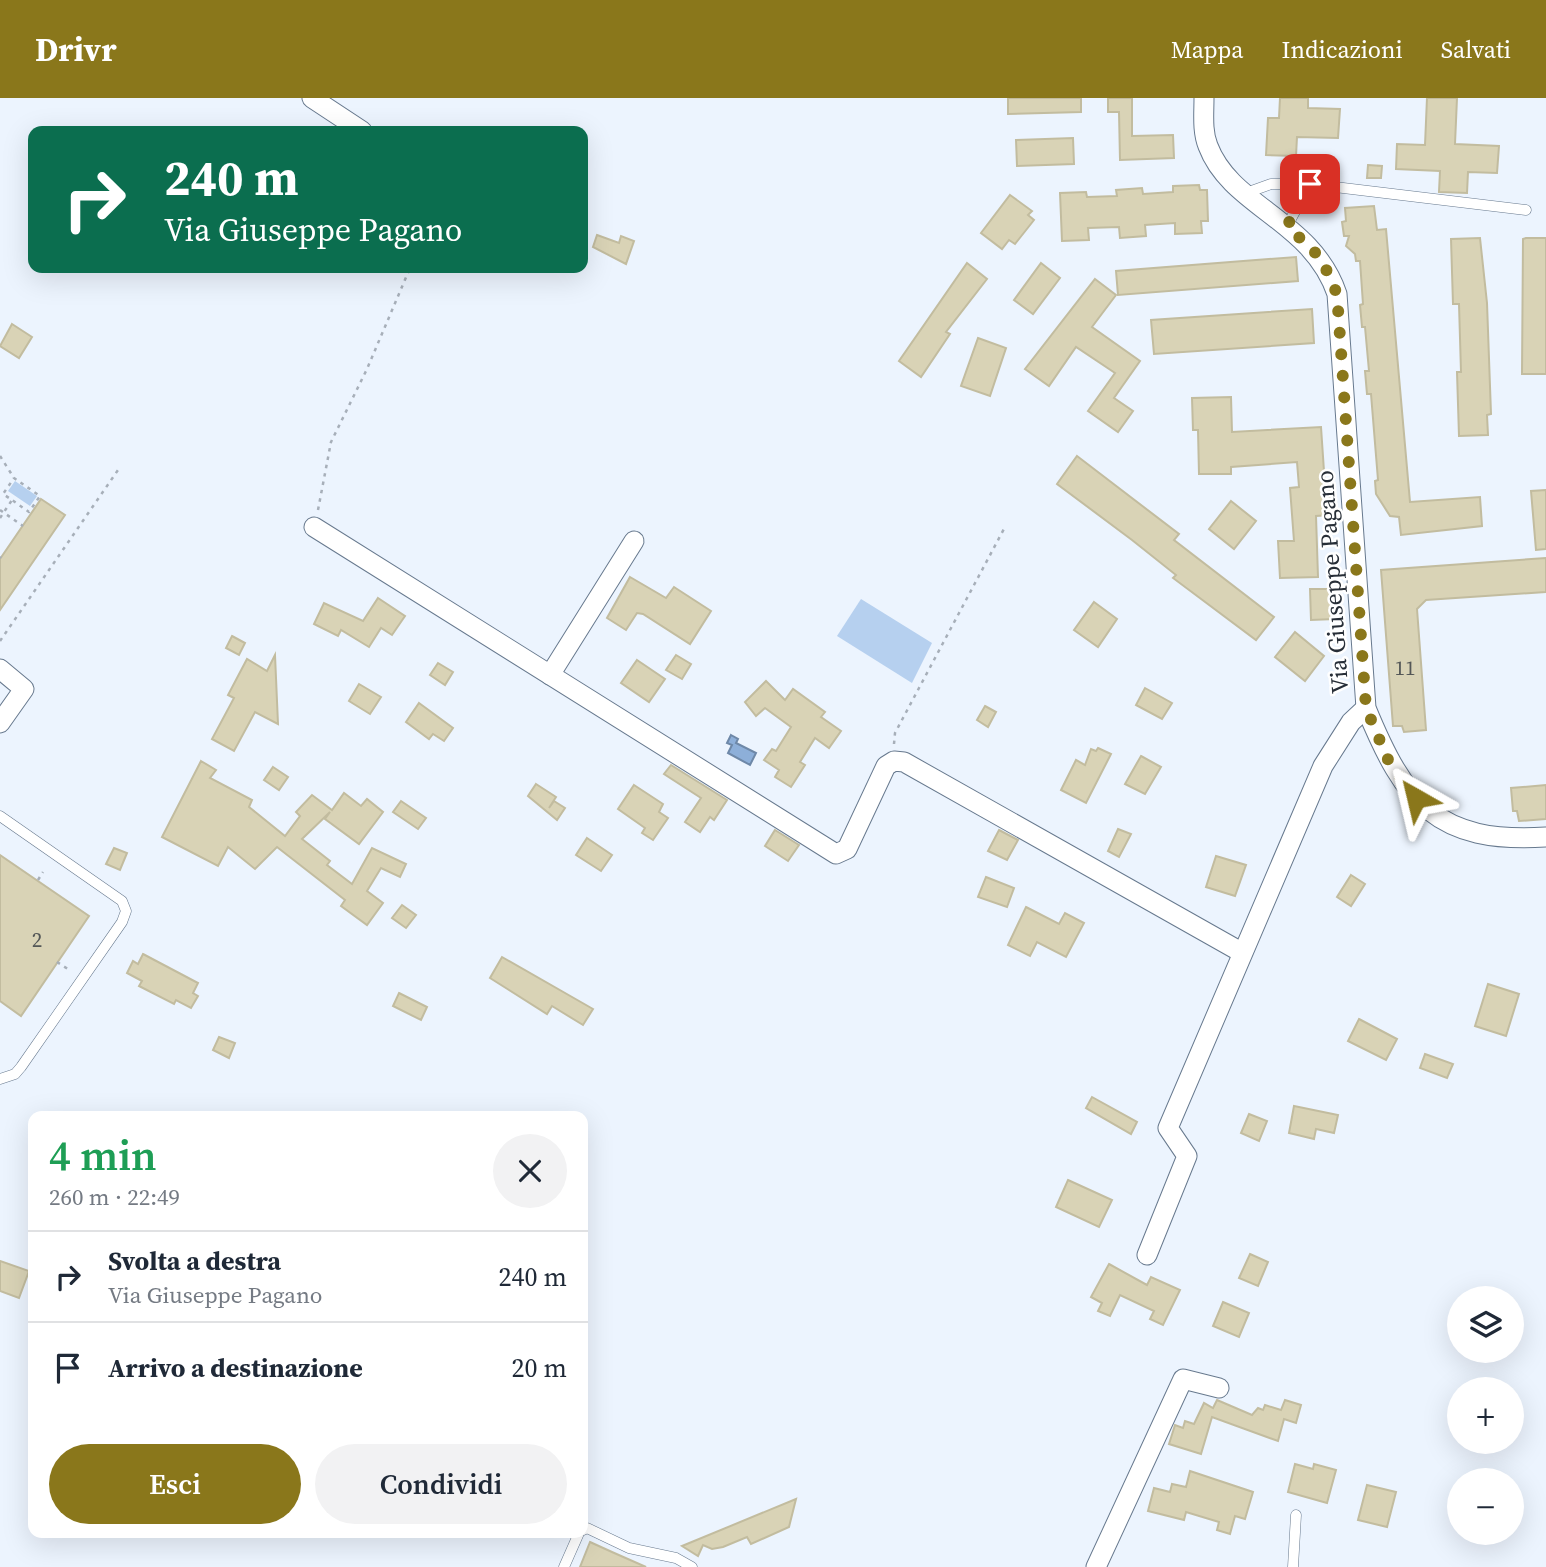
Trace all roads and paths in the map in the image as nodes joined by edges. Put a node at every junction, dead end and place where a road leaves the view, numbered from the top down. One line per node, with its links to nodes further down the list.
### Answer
1 (312, 98): 3 (street)
2 (1204, 98): 5 (street, Via Giuseppe Pagano)
3 (354, 126)
4 (1310, 184): 5 (lane); 6 (lane); 7 (lane)
5 (1246, 193): 7 (street, Via Giuseppe Pagano)
6 (1526, 210)
7 (1287, 226): 22 (street, Via Giuseppe Pagano)
8 (408, 273): 16 (path)
9 (0, 456): 11 (path)
10 (118, 470): 19 (path)
11 (14, 478): 12 (path); 12 (path)
12 (12, 500): 13 (path)
13 (2, 512): 14 (path); 15 (path)
14 (0, 518)
15 (23, 526)
16 (314, 527): 21 (street)
17 (1005, 527): 24 (path)
18 (634, 541): 21 (street)
19 (0, 641)
20 (0, 669): 23 (street)
21 (550, 675): 24 (street)
22 (1366, 708): 26 (street, Via Giuseppe Pagano); 29 (street)
23 (0, 723)
24 (894, 761): 29 (street)
25 (0, 816): 32 (lane)
26 (1546, 837)
27 (43, 872): 28 (path)
28 (38, 880)
29 (1241, 952): 33 (street)
30 (57, 962): 31 (path)
31 (74, 973)
32 (0, 1079)
33 (1147, 1255)
34 (1219, 1388): 40 (street)
35 (1296, 1515): 41 (lane)
36 (588, 1528): 39 (lane)
37 (578, 1538): 38 (lane)
38 (564, 1567)
39 (692, 1567)
40 (1096, 1567)
41 (1293, 1567)

